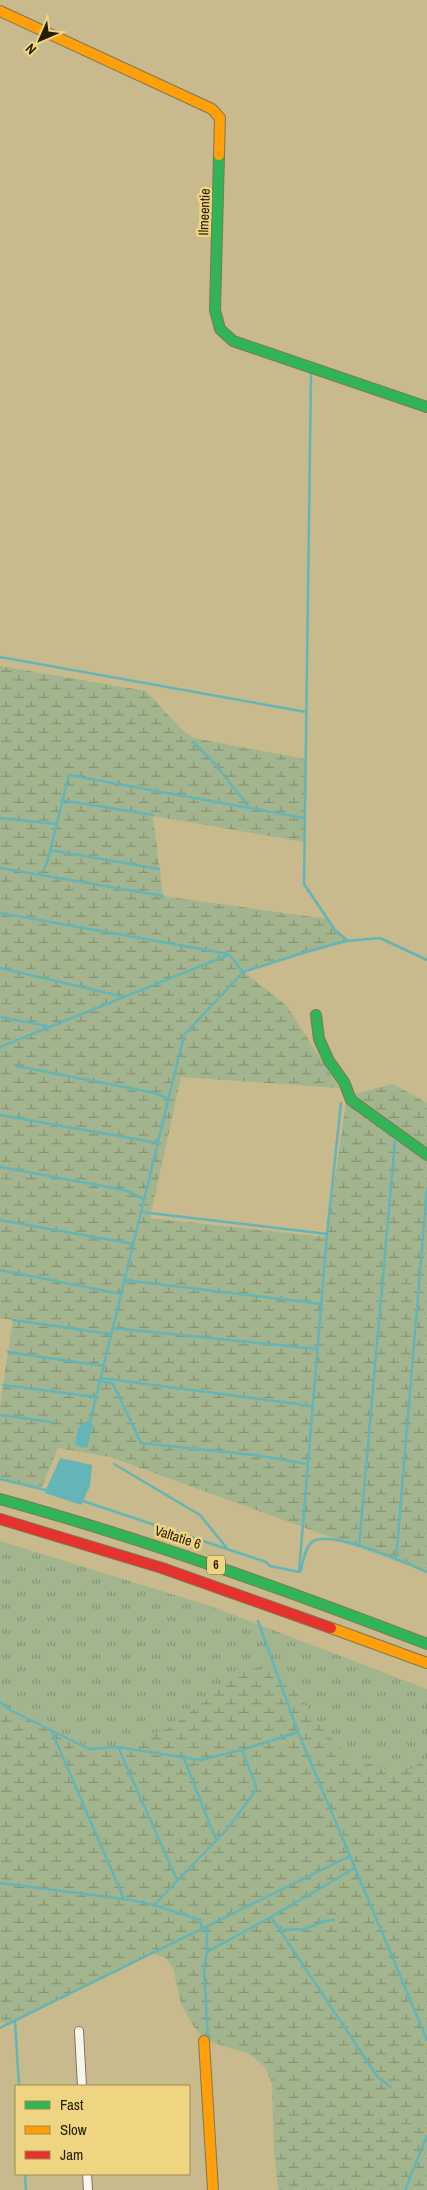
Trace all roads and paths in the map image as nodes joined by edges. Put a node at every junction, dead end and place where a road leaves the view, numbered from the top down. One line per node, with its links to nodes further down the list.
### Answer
1 (0, 11): 2 (main road, Ilmeentie)
2 (427, 407)
3 (316, 1015): 4 (main road)
4 (427, 1155)
5 (0, 1498): 7 (main road, Valtatie 6 / 6)
6 (0, 1519): 8 (main road, 6)
7 (427, 1644)
8 (427, 1663)
9 (79, 2031): 11 (street)
10 (204, 2040): 14 (main road)
11 (82, 2085)
12 (87, 2175): 13 (street)
13 (88, 2190)
14 (213, 2190)

